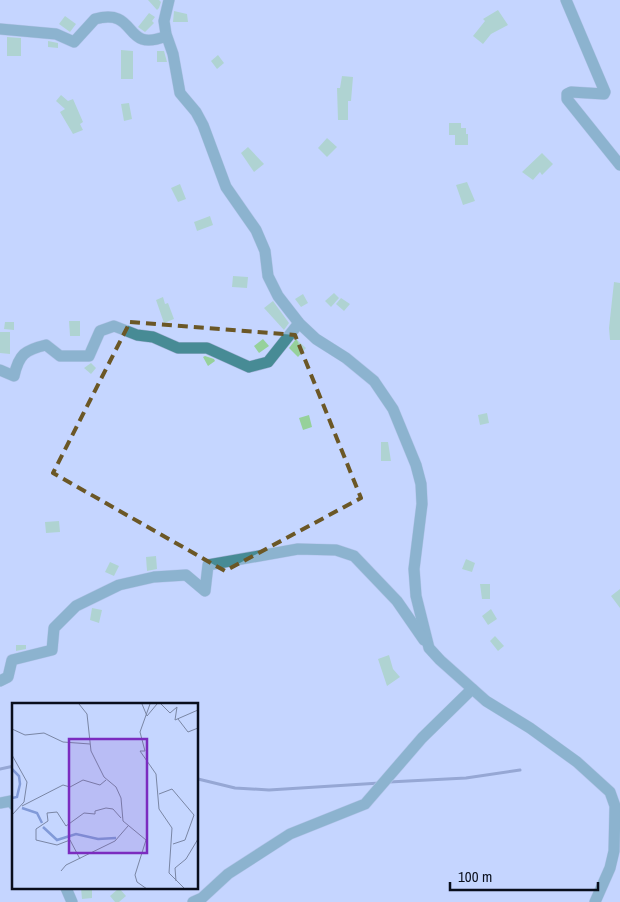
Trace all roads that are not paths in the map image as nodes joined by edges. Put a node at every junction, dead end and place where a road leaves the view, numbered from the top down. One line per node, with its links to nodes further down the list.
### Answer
1 (169, 0): 4 (street)
2 (566, 0): 5 (street)
3 (0, 29): 4 (street)
4 (166, 36): 6 (street)
5 (620, 165)
6 (299, 323): 7 (street); 8 (street)
7 (0, 370)
8 (429, 648): 9 (street); 10 (street)
9 (0, 681)
10 (472, 690): 15 (street); 16 (street)
11 (12, 802): 12 (street)
12 (0, 803)
13 (67, 890): 14 (street)
14 (72, 902)
15 (194, 902)
16 (594, 902)

